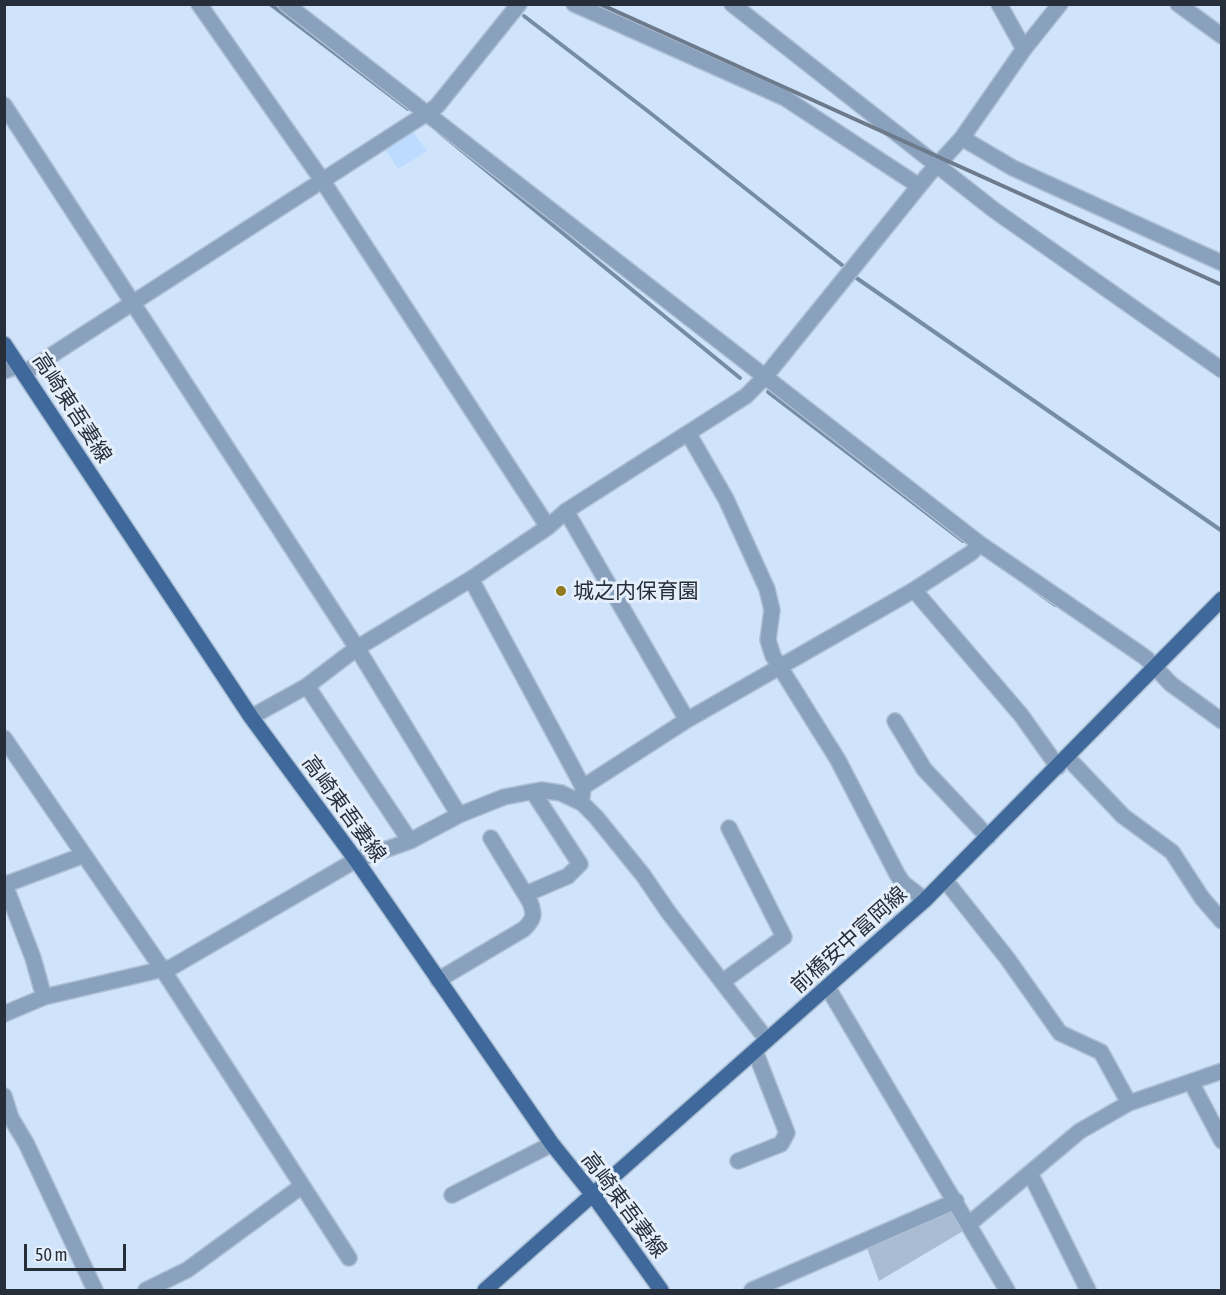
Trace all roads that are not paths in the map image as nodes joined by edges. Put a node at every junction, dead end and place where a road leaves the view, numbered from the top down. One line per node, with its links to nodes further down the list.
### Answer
1 (199, 4): 15 (street)
2 (286, 4): 12 (street)
3 (519, 4): 12 (street)
4 (574, 4): 16 (street)
5 (732, 4): 14 (street)
6 (999, 4): 10 (street)
7 (1060, 4): 10 (street)
8 (1178, 4): 9 (street)
9 (1221, 36)
10 (1024, 49): 13 (street)
11 (4, 105): 18 (street)
12 (427, 113): 15 (street); 22 (street)
13 (962, 138): 14 (street); 17 (street)
14 (937, 165): 16 (street); 21 (street)
15 (322, 180): 18 (street); 25 (street)
16 (919, 186): 22 (street)
17 (1221, 263)
18 (133, 303): 20 (street); 30 (street)
19 (4, 344): 20 (main road, 高崎東吾妻線)
20 (16, 370): 34 (main road, 高崎東吾妻線)
21 (1221, 370)
22 (765, 378): 23 (street); 26 (street)
23 (688, 433): 24 (street); 31 (street)
24 (566, 511): 25 (street); 35 (street)
25 (548, 527): 27 (street)
26 (980, 544): 28 (street); 32 (street)
27 (471, 579): 30 (street); 40 (street)
28 (914, 590): 31 (street); 39 (street)
29 (1221, 599): 32 (main road, 前橋安中富岡線)
30 (357, 648): 33 (street); 43 (street)
31 (778, 666): 35 (street); 53 (street)
32 (1154, 668): 37 (street); 39 (main road, 前橋安中富岡線)
33 (307, 686): 34 (street); 47 (street)
34 (251, 717): 49 (main road, 高崎東吾妻線)
35 (687, 720): 40 (street)
36 (895, 721): 45 (street)
37 (1221, 721)
38 (4, 738): 48 (street)
39 (1062, 762): 45 (main road, 前橋安中富岡線); 54 (street)
40 (583, 787): 42 (street)
41 (533, 792): 42 (street); 43 (street); 52 (street)
42 (582, 803): 57 (street)
43 (459, 815): 47 (street)
44 (729, 828): 57 (street)
45 (988, 837): 50 (main road, 前橋安中富岡線)
46 (491, 838): 52 (street)
47 (410, 841): 49 (street)
48 (84, 855): 51 (street); 55 (street)
49 (356, 860): 55 (street); 56 (main road, 高崎東吾妻線)
50 (945, 880): 53 (main road, 前橋安中富岡線); 66 (street)
51 (5, 885): 59 (street)
52 (526, 894): 56 (street)
53 (925, 900): 58 (main road, 前橋安中富岡線)
54 (1221, 921)
55 (163, 970): 59 (street); 72 (street)
56 (438, 980): 69 (main road, 高崎東吾妻線)
57 (722, 982): 61 (street)
58 (828, 988): 61 (main road, 前橋安中富岡線); 75 (street)
59 (44, 997): 60 (street)
60 (4, 1014)
61 (767, 1040): 62 (main road, 前橋安中富岡線)
62 (755, 1051): 70 (street); 74 (main road, 前橋安中富岡線)
63 (1221, 1071): 64 (street)
64 (1191, 1082): 66 (street); 68 (street)
65 (4, 1096): 67 (street)
66 (1129, 1102): 71 (street)
67 (8, 1119): 78 (street)
68 (1221, 1141)
69 (552, 1144): 73 (street); 74 (main road, 高崎東吾妻線)
70 (738, 1161)
71 (1030, 1173): 76 (street); 84 (street)
72 (302, 1186): 77 (street); 79 (street)
73 (452, 1195)
74 (593, 1196): 80 (main road, 前橋安中富岡線); 81 (main road, 高崎東吾妻線)
75 (956, 1202): 76 (street); 82 (street)
76 (969, 1224): 83 (street)
77 (349, 1258)
78 (95, 1290)
79 (146, 1290)
80 (485, 1290)
81 (661, 1290)
82 (752, 1290)
83 (1007, 1290)
84 (1088, 1290)

